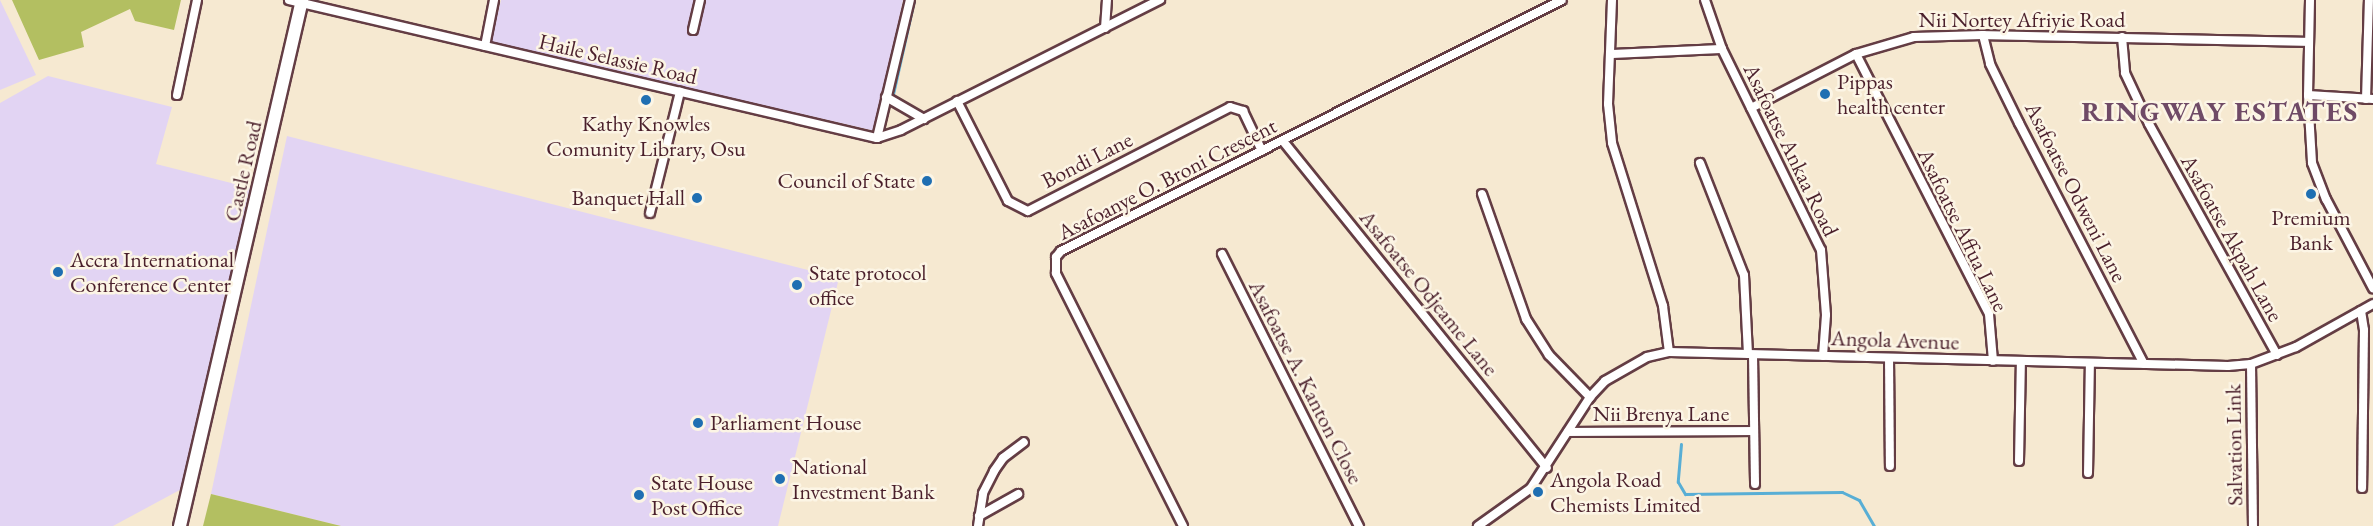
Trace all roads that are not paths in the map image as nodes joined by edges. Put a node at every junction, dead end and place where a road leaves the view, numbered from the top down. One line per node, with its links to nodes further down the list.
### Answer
1 (197, 0): 24 (street)
2 (289, 0): 13 (street, Haile Selassie Road)
3 (494, 0): 19 (street)
4 (700, 0): 15 (street)
5 (910, 0): 26 (street)
6 (1107, 0): 14 (street)
7 (1160, 0): 14 (street)
8 (1562, 0): 32 (street, Asafoanye O. Broni Crescent)
9 (1612, 0): 21 (street)
10 (1705, 0): 20 (street, Asafoatse Ankaa Road)
11 (2310, 0): 18 (street)
12 (2368, 0): 27 (street)
13 (302, 2): 19 (street, Haile Selassie Road); 63 (main road, Castle Road)
14 (1105, 28): 28 (street)
15 (693, 30)
16 (1983, 35): 17 (street, Nii Nortey Afriyie Road); 22 (street, Nii Nortey Afriyie Road); 49 (street, Asafoatse Odweni Lane)
17 (2122, 37): 18 (street, Nii Nortey Afriyie Road); 43 (street, Asafoatse Akpah Lane)
18 (2309, 42): 25 (street)
19 (485, 46): 23 (street, Haile Selassie Road)
20 (1722, 49): 21 (street); 29 (street, Asafoatse Ankaa Road)
21 (1611, 54): 41 (street)
22 (1856, 54): 29 (street, Nii Nortey Afriyie Road); 46 (street, Asafoatse Affua Lane)
23 (680, 92): 31 (street, Haile Selassie Road); 36 (street)
24 (177, 95)
25 (2308, 95): 27 (street); 38 (street)
26 (886, 97): 30 (street); 31 (street)
27 (2370, 99)
28 (957, 101): 30 (street); 33 (street, Bondi Lane)
29 (1751, 108): 44 (street, Asafoatse Ankaa Road)
30 (924, 119): 31 (street)
31 (877, 138)
32 (1283, 141): 33 (street, Asafoanye O. Broni Crescent); 57 (street, Asafoatse Odjeame Lane)
33 (1262, 151): 65 (street, Asafoanye O. Broni Crescent)
34 (1700, 163): 42 (street)
35 (1482, 194): 51 (street)
36 (650, 213)
37 (1222, 254): 66 (street, Asafoatse A. Kanton Close)
38 (2373, 288)
39 (2373, 304): 40 (street, Angola Avenue)
40 (2361, 311): 43 (street, Angola Avenue); 60 (street)
41 (1669, 352): 42 (street, Angola Avenue); 51 (street, Angola Avenue)
42 (1751, 355): 44 (street, Angola Avenue); 52 (street)
43 (2277, 355): 50 (street, Angola Avenue)
44 (1823, 356): 45 (street, Angola Avenue)
45 (1889, 358): 46 (street, Angola Avenue); 56 (street)
46 (1993, 361): 47 (street, Angola Avenue)
47 (2021, 361): 48 (street, Angola Avenue); 55 (street)
48 (2090, 363): 49 (street, Angola Avenue); 58 (street)
49 (2144, 364): 50 (street, Angola Avenue)
50 (2251, 364): 68 (street, Salvation Link)
51 (1590, 397): 53 (street, Angola Avenue)
52 (1754, 431): 53 (street, Nii Brenya Lane); 59 (street)
53 (1568, 432): 57 (street, Angola Avenue)
54 (1024, 442): 62 (street)
55 (2019, 461)
56 (1890, 466)
57 (1547, 468): 67 (street, Angola Avenue)
58 (2088, 473)
59 (1755, 484)
60 (2361, 488)
61 (1018, 494): 62 (street)
62 (979, 516): 64 (street)
63 (180, 526)
64 (978, 526)
65 (1183, 526)
66 (1359, 526)
67 (1478, 526)
68 (2253, 526)

